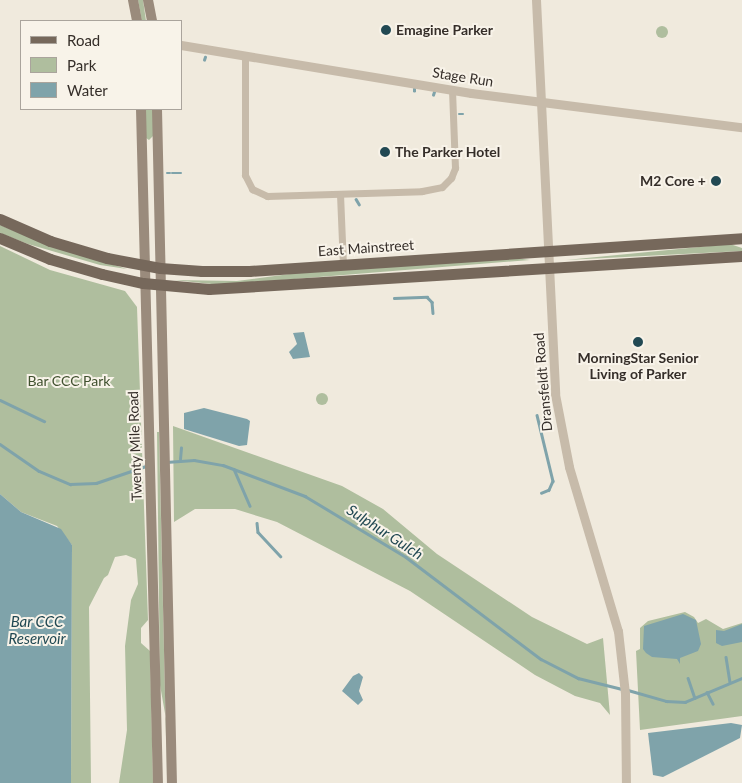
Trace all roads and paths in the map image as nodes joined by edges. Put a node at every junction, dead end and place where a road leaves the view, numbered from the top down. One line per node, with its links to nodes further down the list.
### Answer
1 (133, 0): 4 (main road)
2 (148, 0): 5 (main road)
3 (536, 0): 9 (street, Dransfeldt Road)
4 (137, 20)
5 (152, 20)
6 (182, 45): 7 (street, Stage Run)
7 (245, 56): 8 (street, Stage Run); 13 (street)
8 (452, 90): 9 (street, Stage Run); 13 (street)
9 (540, 101): 12 (street, Stage Run); 17 (street, Dransfeldt Road)
10 (141, 110): 20 (main road, Twenty Mile Road)
11 (156, 110): 21 (main road, Twenty Mile Road)
12 (742, 127)
13 (340, 194): 19 (street)
14 (0, 219): 20 (main road, East Mainstreet)
15 (0, 238): 23 (main road)
16 (742, 238): 17 (main road, East Mainstreet)
17 (548, 251): 19 (main road, East Mainstreet); 22 (street, Dransfeldt Road)
18 (742, 256): 22 (main road)
19 (343, 265): 21 (main road, East Mainstreet)
20 (143, 266): 21 (main road, East Mainstreet); 23 (main road, Twenty Mile Road)
21 (160, 268): 24 (main road, Twenty Mile Road)
22 (548, 268): 24 (main road); 27 (street, Dransfeldt Road)
23 (143, 283): 24 (main road); 25 (main road, Twenty Mile Road)
24 (161, 285): 26 (main road, Twenty Mile Road)
25 (158, 783)
26 (172, 783)
27 (626, 783)

